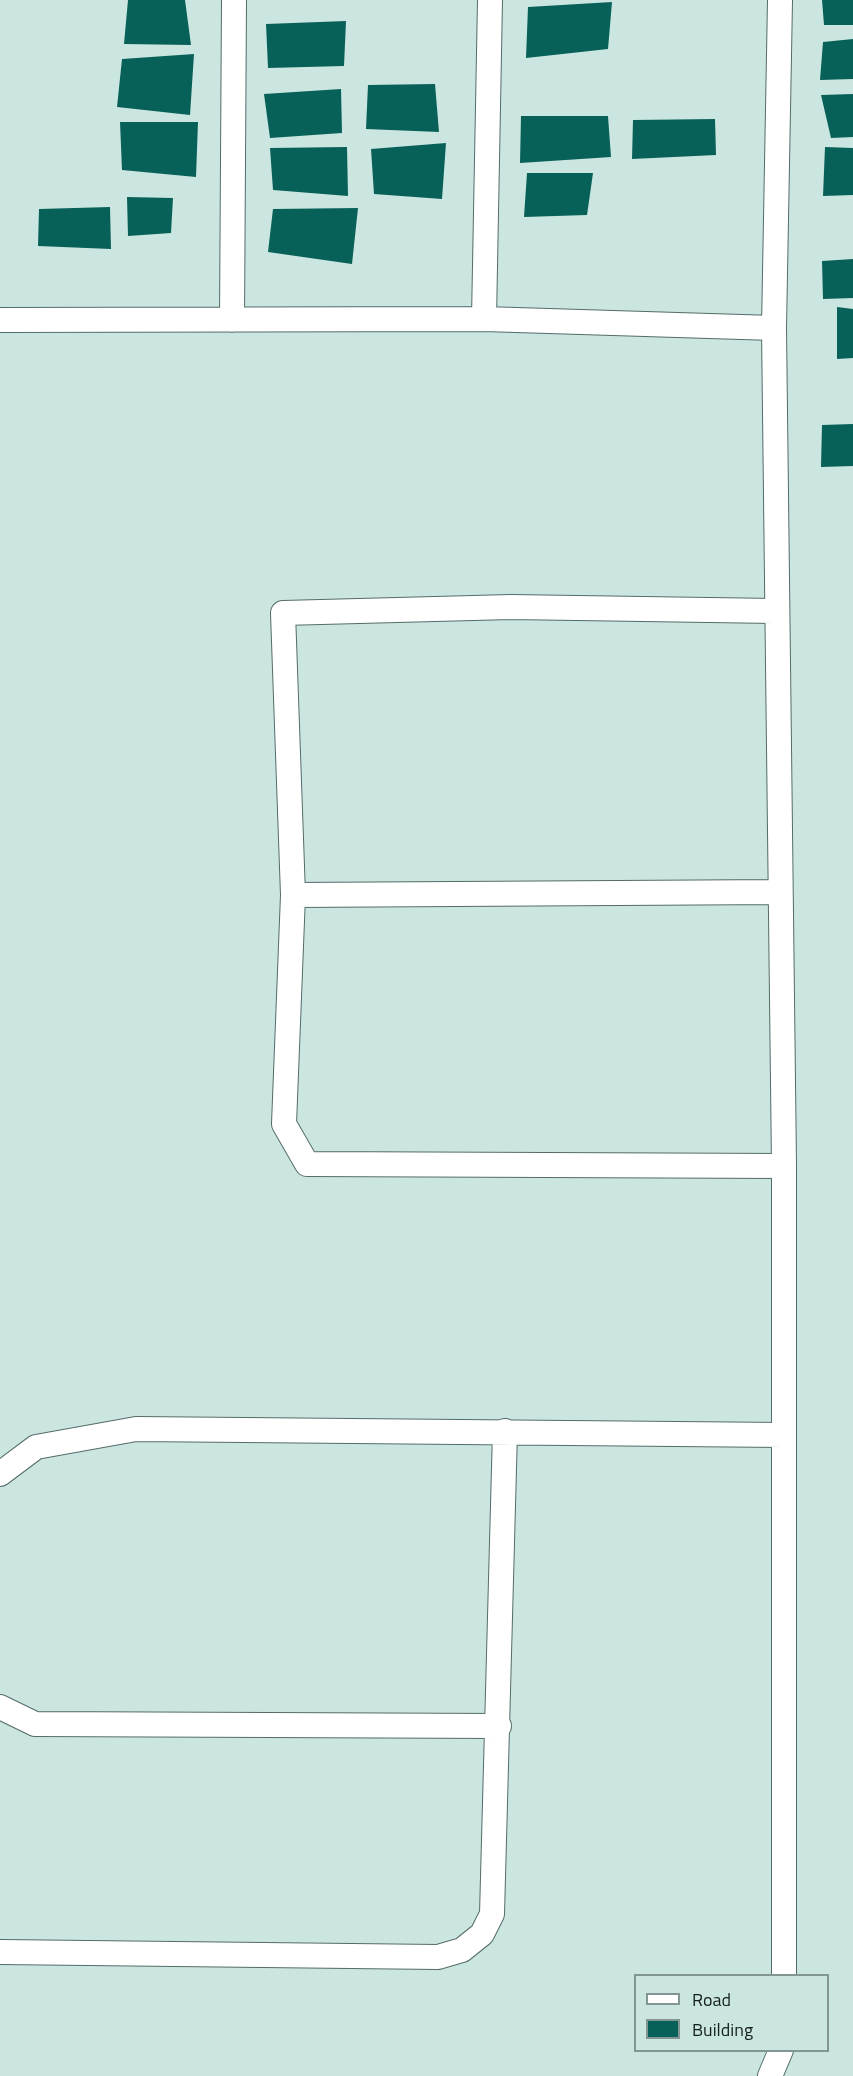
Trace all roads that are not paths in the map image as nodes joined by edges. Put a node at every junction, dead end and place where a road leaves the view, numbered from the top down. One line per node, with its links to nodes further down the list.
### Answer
1 (234, 0): 5 (street)
2 (490, 0): 4 (street)
3 (780, 0): 7 (street)
4 (484, 319): 5 (street); 7 (street)
5 (232, 320): 6 (street)
6 (0, 321)
7 (774, 328): 8 (street)
8 (775, 611): 9 (street); 10 (street)
9 (779, 892): 10 (street); 11 (street)
10 (293, 895): 11 (street)
11 (784, 1166): 13 (street)
12 (505, 1431): 13 (street); 14 (street); 16 (street)
13 (784, 1435): 18 (street)
14 (0, 1474)
15 (0, 1707): 16 (street)
16 (499, 1726): 17 (street)
17 (0, 1953)
18 (784, 1974)
19 (780, 2052): 20 (street)
20 (770, 2076)

